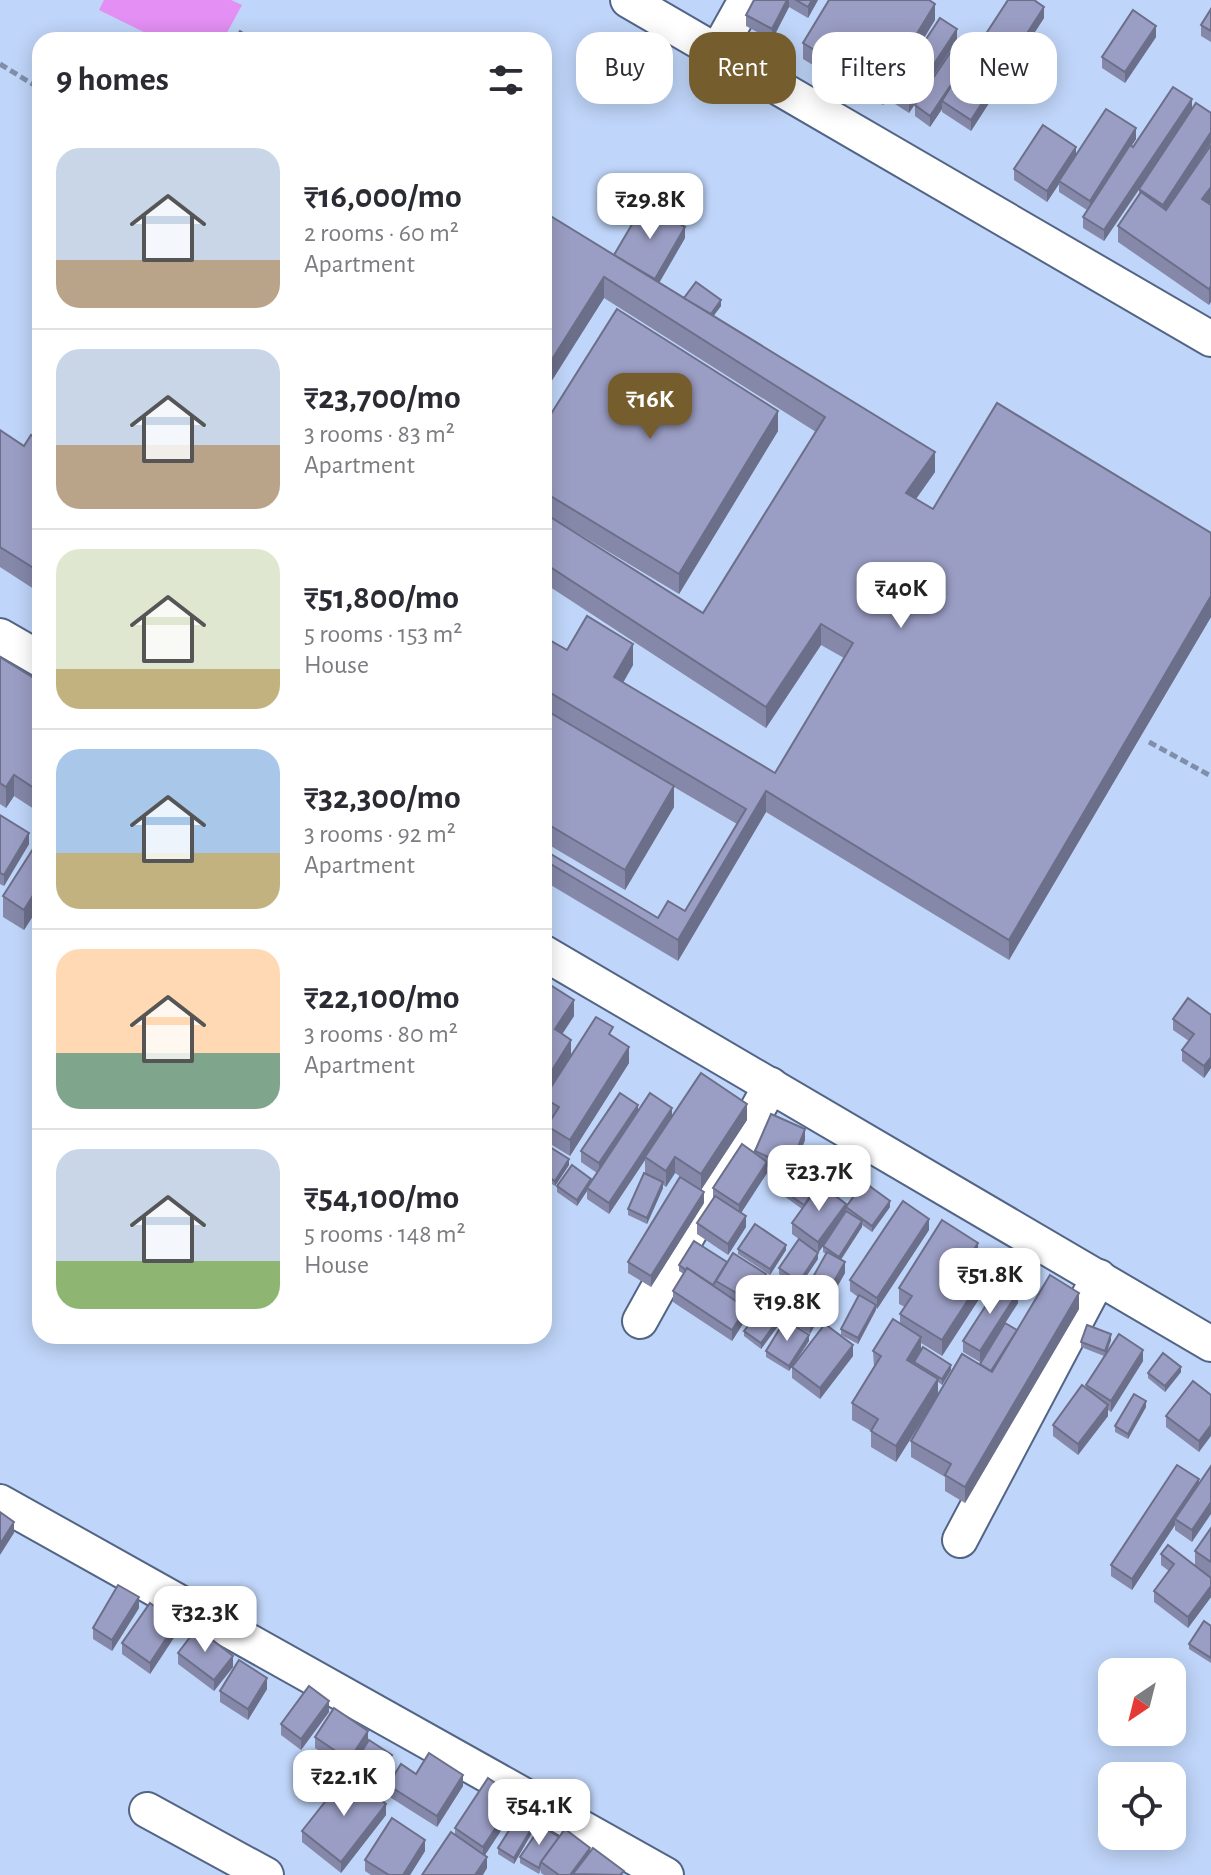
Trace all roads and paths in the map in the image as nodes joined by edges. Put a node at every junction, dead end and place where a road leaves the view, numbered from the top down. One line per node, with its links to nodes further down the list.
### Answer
1 (628, 0): 4 (street)
2 (746, 0): 3 (street)
3 (728, 32)
4 (689, 36)
5 (0, 64): 6 (path)
6 (32, 84)
7 (796, 98): 8 (street)
8 (1211, 339)
9 (0, 636): 10 (street)
10 (32, 654)
11 (1149, 742): 12 (path)
12 (1211, 776)
13 (552, 958): 14 (street)
14 (771, 1085): 15 (street); 16 (street)
15 (1099, 1277): 17 (street); 19 (street)
16 (640, 1321)
17 (1211, 1344)
18 (0, 1502): 22 (street)
19 (960, 1540)
20 (147, 1810): 21 (street)
21 (266, 1875)
22 (666, 1875)

